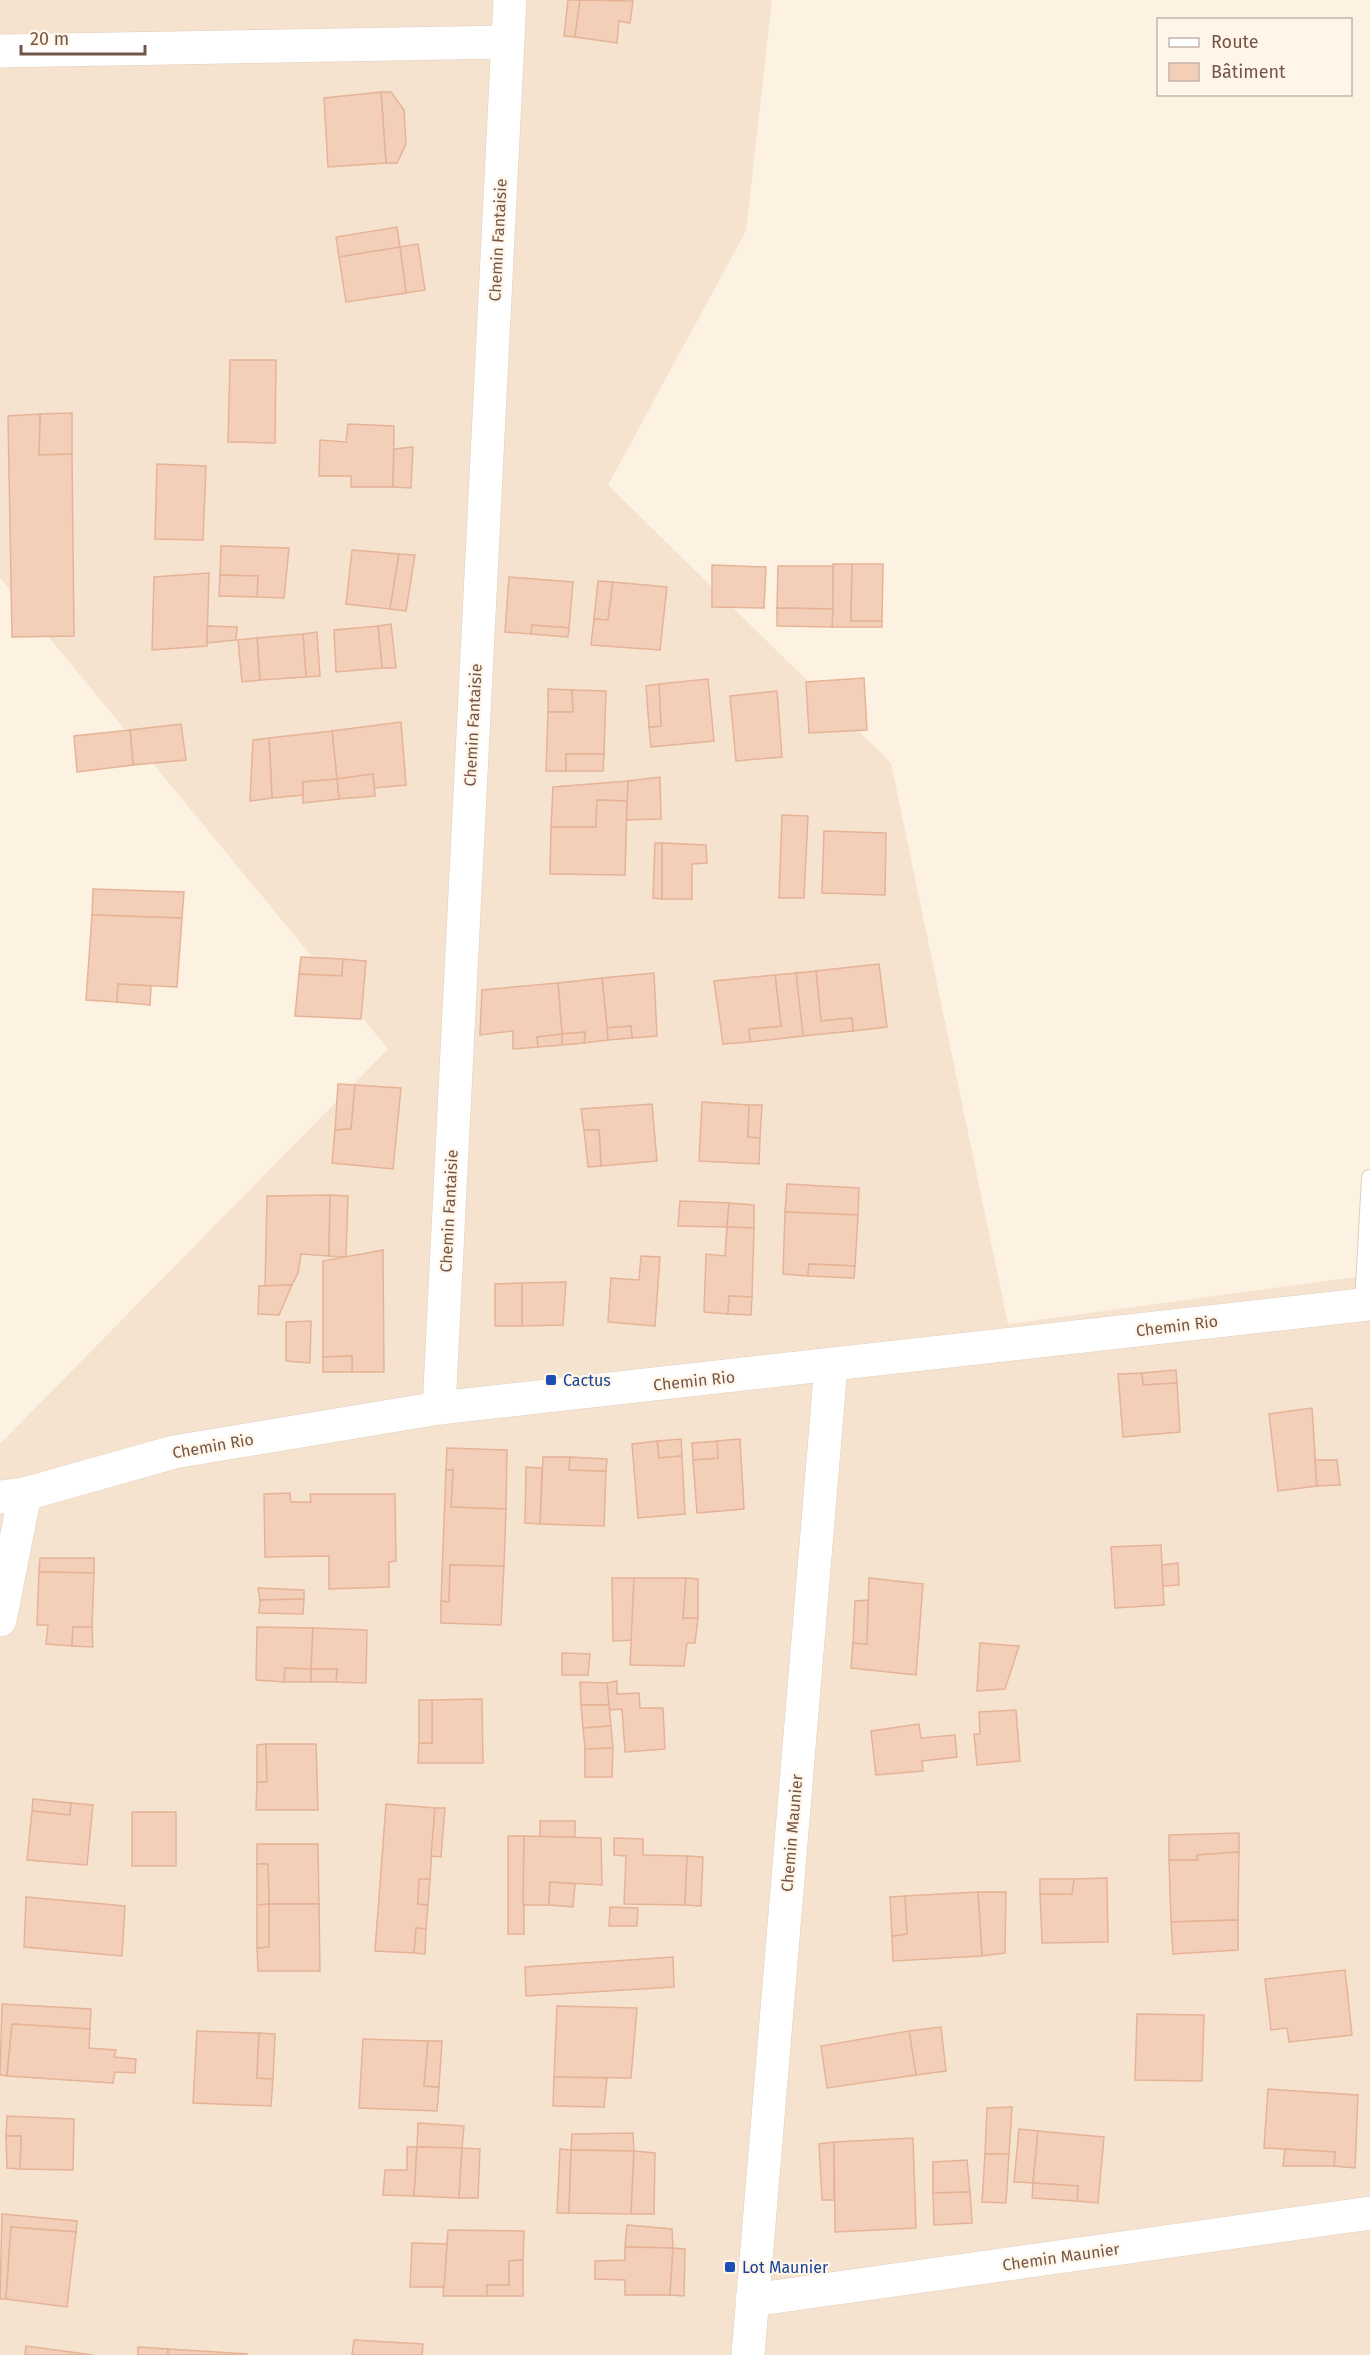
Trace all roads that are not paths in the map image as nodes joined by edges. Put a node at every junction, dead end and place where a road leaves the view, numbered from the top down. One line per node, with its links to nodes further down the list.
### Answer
1 (510, 0): 2 (street, Chemin Fantaisie)
2 (507, 42): 3 (street); 7 (street, Chemin Fantaisie)
3 (0, 51)
4 (1370, 1178): 5 (lane)
5 (1367, 1305): 6 (street, Chemin Rio)
6 (831, 1366): 7 (street, Chemin Rio); 11 (street, Chemin Maunier)
7 (439, 1408): 8 (street, Chemin Rio)
8 (13, 1495): 9 (street, Chemin Rio)
9 (0, 1620)
10 (1370, 2213): 11 (street, Chemin Maunier)
11 (752, 2300): 12 (street, Chemin Maunier)
12 (748, 2355)

